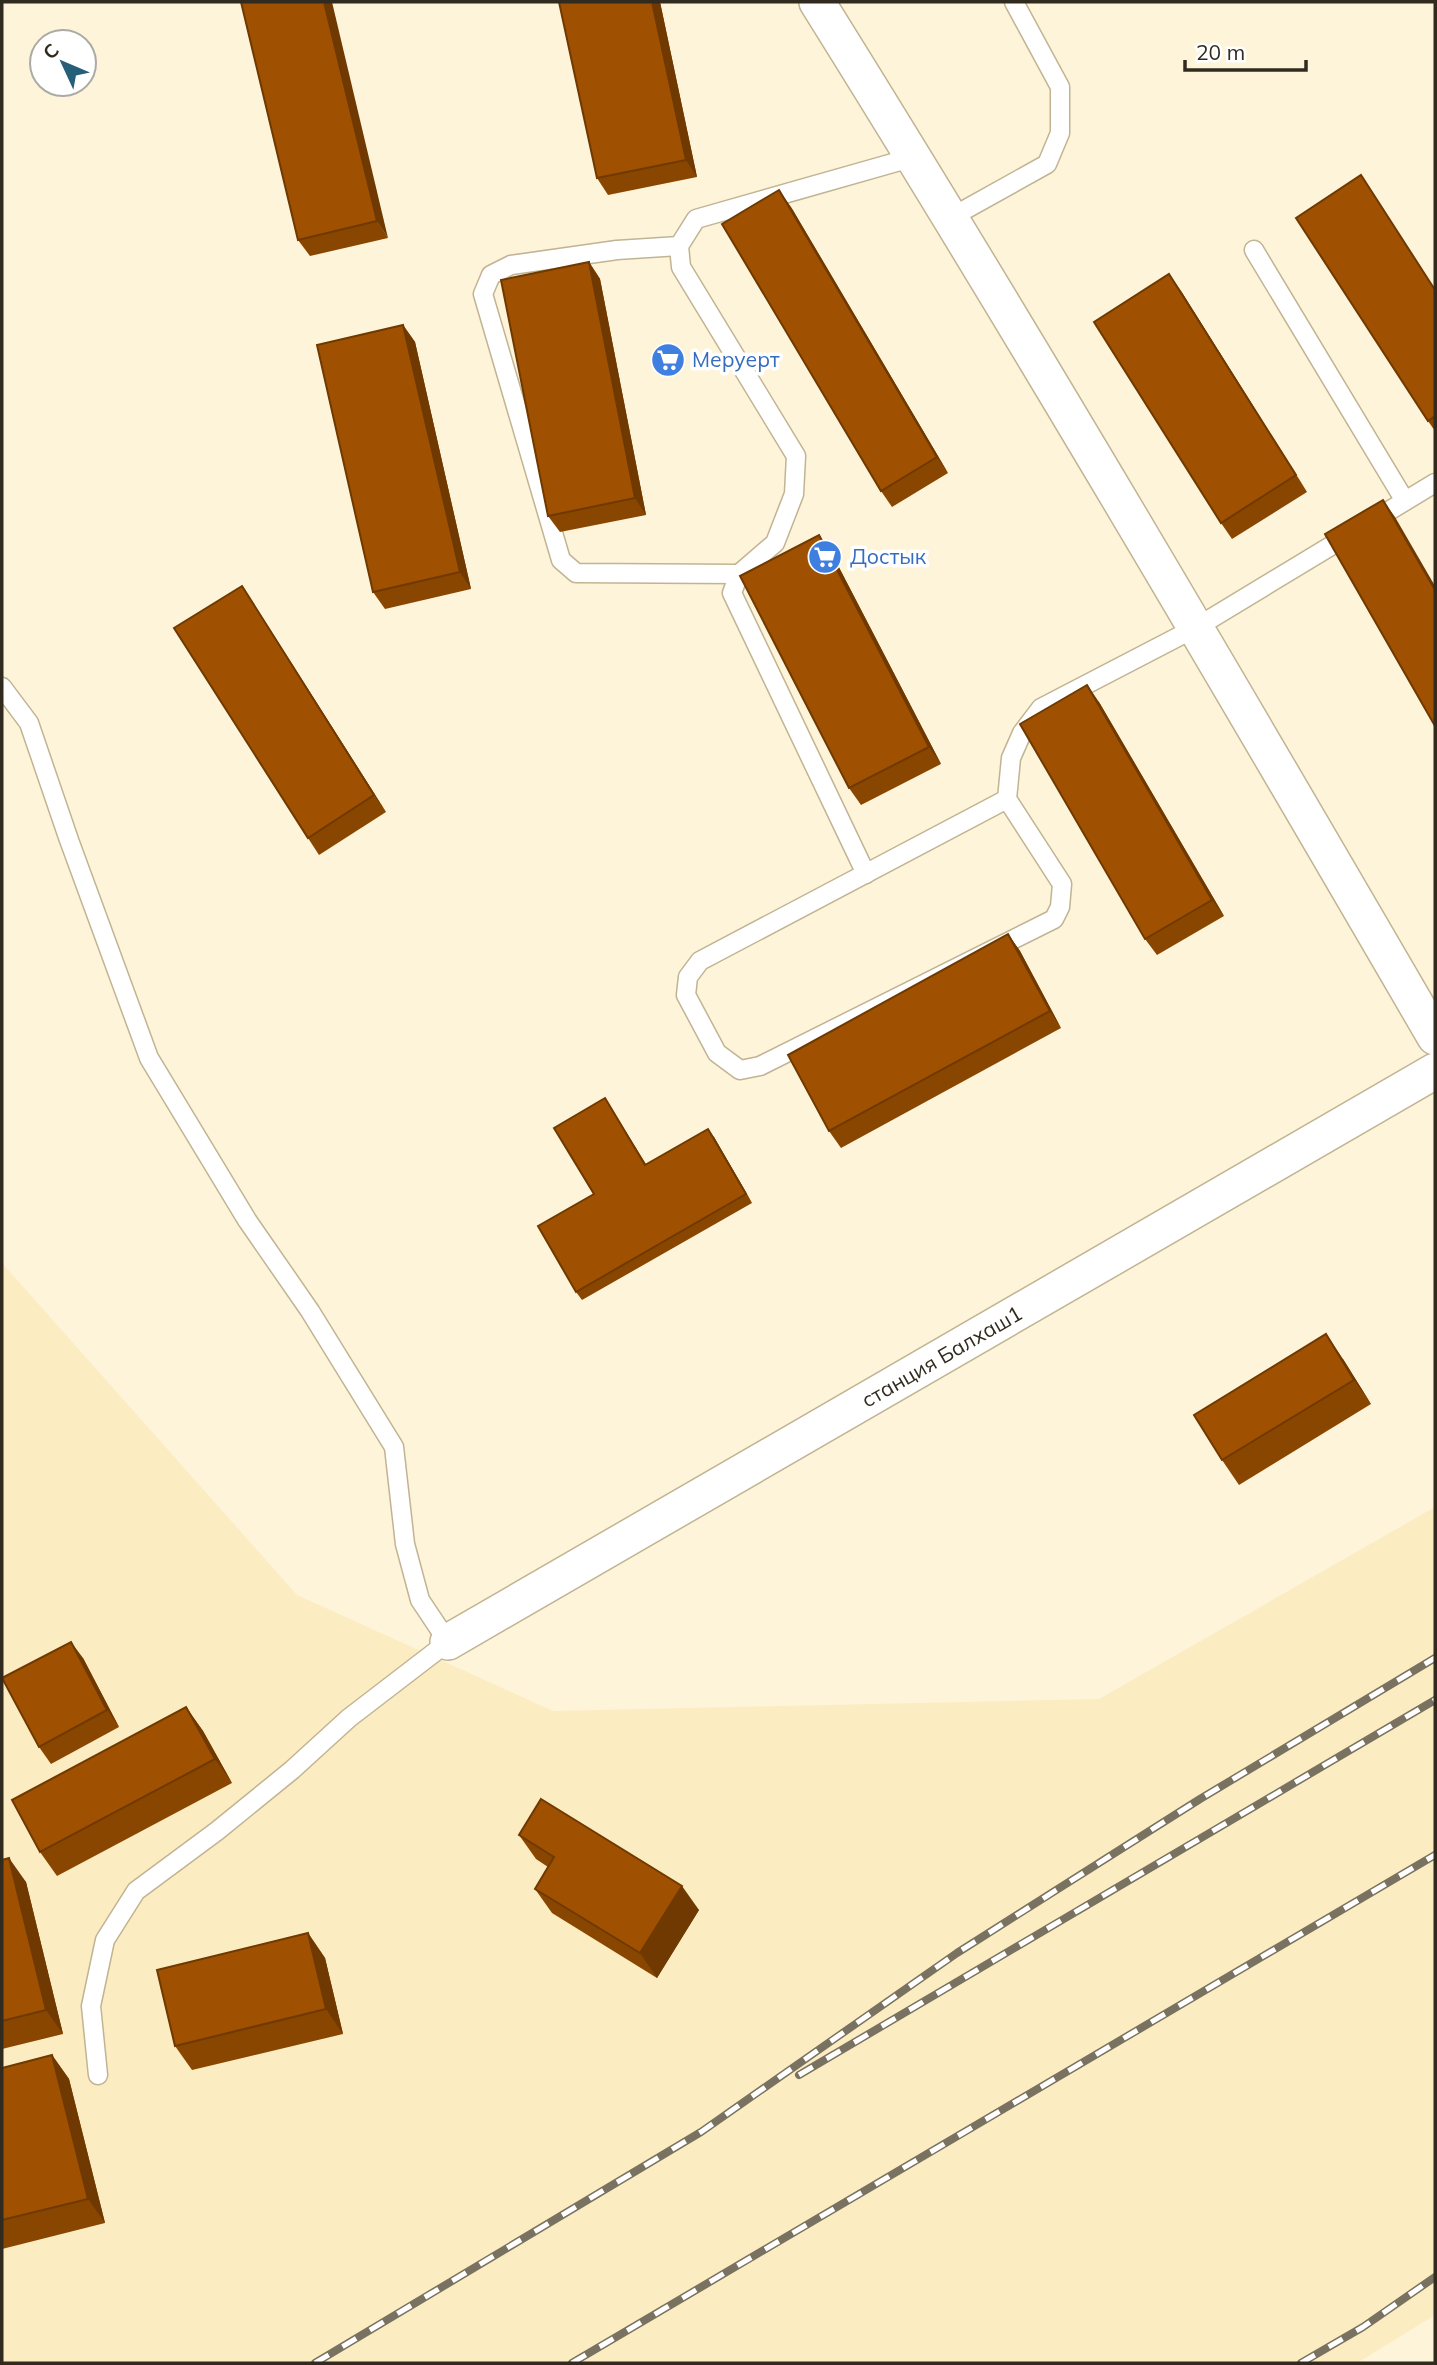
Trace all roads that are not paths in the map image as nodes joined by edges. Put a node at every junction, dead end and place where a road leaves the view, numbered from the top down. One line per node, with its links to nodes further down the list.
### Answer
1 (817, 2): 3 (street)
2 (1014, 2): 4 (lane)
3 (914, 157): 4 (street); 5 (lane)
4 (950, 218): 10 (street)
5 (679, 246): 9 (lane); 9 (lane)
6 (1254, 250): 8 (lane)
7 (1435, 483): 8 (lane)
8 (1405, 501): 10 (lane)
9 (739, 575): 13 (lane)
10 (1197, 627): 12 (lane); 14 (street)
11 (2, 687): 16 (lane)
12 (1007, 799): 13 (lane); 13 (lane)
13 (866, 874)
14 (1435, 1037)
15 (1435, 1071): 16 (street, станция Балхаш1)
16 (448, 1642): 17 (lane)
17 (98, 2075)

